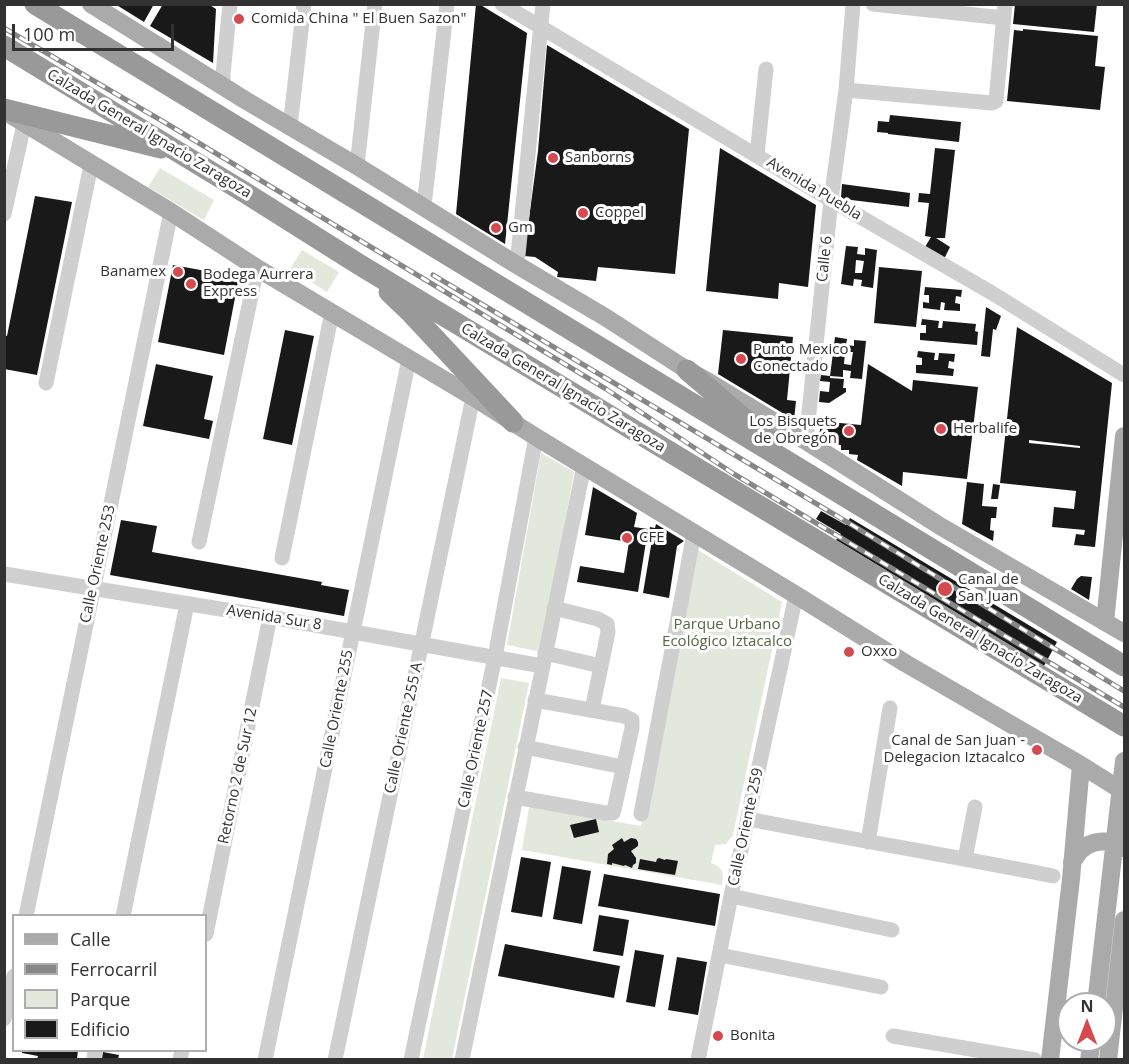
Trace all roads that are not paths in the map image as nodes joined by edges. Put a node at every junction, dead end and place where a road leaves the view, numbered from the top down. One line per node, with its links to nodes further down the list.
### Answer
1 (35, 4): 41 (highway)
2 (91, 4): 15 (main road)
3 (230, 4): 15 (street)
4 (304, 4): 19 (street)
5 (375, 4): 23 (street)
6 (447, 4): 25 (street)
7 (502, 4): 12 (street, Avenida Puebla)
8 (543, 4): 12 (street)
9 (853, 4): 16 (street, Calle 6)
10 (873, 4): 11 (street)
11 (1005, 11): 16 (street)
12 (541, 28): 21 (street, Avenida Puebla); 29 (street)
13 (4, 46): 20 (highway, Calzada General Ignacio Zaragoza)
14 (766, 69): 21 (street)
15 (223, 86): 19 (main road)
16 (846, 90): 24 (street, Calle 6)
17 (4, 110): 18 (main road); 20 (highway)
18 (24, 124): 22 (main road); 27 (street)
19 (290, 127): 23 (main road)
20 (180, 152): 28 (highway, Calzada General Ignacio Zaragoza)
21 (757, 155): 24 (street, Avenida Puebla)
22 (91, 165): 26 (main road); 35 (street)
23 (357, 166): 25 (main road)
24 (831, 200): 34 (street, Avenida Puebla); 40 (street, Calle 6)
25 (424, 206): 29 (main road)
26 (171, 212): 30 (main road); 48 (street, Calle Oriente 253)
27 (4, 214)
28 (360, 265): 37 (highway); 65 (highway, Calzada General Ignacio Zaragoza)
29 (517, 265): 33 (main road)
30 (257, 268): 31 (main road); 44 (street)
31 (332, 312): 32 (main road); 45 (street)
32 (409, 358): 36 (main road); 55 (street, Calle Oriente 255)
33 (687, 370): 40 (main road); 41 (highway)
34 (1125, 375)
35 (46, 383)
36 (473, 397): 37 (main road); 57 (street, Calle Oriente 255 A)
37 (513, 422): 39 (main road)
38 (1125, 436): 47 (main road)
39 (536, 437): 42 (main road); 58 (street, Calle Oriente 257)
40 (806, 441): 54 (main road)
41 (788, 463): 61 (highway)
42 (584, 466): 43 (main road); 52 (street)
43 (694, 532): 50 (main road); 73 (street)
44 (199, 542)
45 (282, 558)
46 (5, 575): 48 (street, Avenida Sur 8)
47 (1110, 575): 49 (main road); 54 (main road)
48 (93, 589): 51 (street, Avenida Sur 8); 81 (street, Calle Oriente 253)
49 (1125, 593)
50 (796, 595): 68 (main road); 74 (street, Calle Oriente 259)
51 (187, 604): 53 (street, Avenida Sur 8); 82 (street)
52 (554, 609): 59 (street); 60 (street)
53 (270, 617): 55 (street, Avenida Sur 8); 84 (street, Retorno 2 de Sur 12)
54 (1105, 622): 56 (main road)
55 (352, 631): 57 (street, Avenida Sur 8); 92 (street, Calle Oriente 255)
56 (1125, 633)
57 (422, 644): 58 (street, Avenida Sur 8); 93 (street, Calle Oriente 255 A)
58 (495, 657): 59 (street, Avenida Sur 8); 94 (street, Calle Oriente 257)
59 (543, 659): 60 (street, Avenida Sur 8); 62 (street)
60 (601, 666): 64 (street)
61 (1125, 666)
62 (535, 700): 64 (street); 66 (street)
63 (890, 708): 75 (street)
64 (592, 710): 69 (street)
65 (1125, 726)
66 (525, 747): 69 (street); 71 (street)
67 (1125, 761): 89 (main road)
68 (1081, 765): 70 (main road); 78 (main road)
69 (623, 767): 71 (street)
70 (1125, 792)
71 (515, 797): 95 (street)
72 (975, 807): 77 (street)
73 (641, 814)
74 (748, 819): 75 (street); 80 (street, Calle Oriente 259)
75 (868, 842): 77 (street)
76 (1125, 849): 78 (main road)
77 (965, 859): 79 (street)
78 (1072, 862): 98 (main road)
79 (1053, 876)
80 (731, 896): 85 (street); 86 (street, Calle Oriente 259)
81 (26, 914)
82 (123, 914)
83 (1125, 920): 99 (main road)
84 (207, 929)
85 (892, 930)
86 (720, 955): 88 (street); 96 (street, Calle Oriente 259)
87 (12, 985): 90 (street)
88 (881, 987)
89 (1097, 992)
90 (4, 1019)
91 (893, 1036): 97 (street)
92 (265, 1059)
93 (335, 1059)
94 (411, 1059)
95 (462, 1059)
96 (698, 1059)
97 (1035, 1059)
98 (1050, 1059)
99 (1108, 1059)

